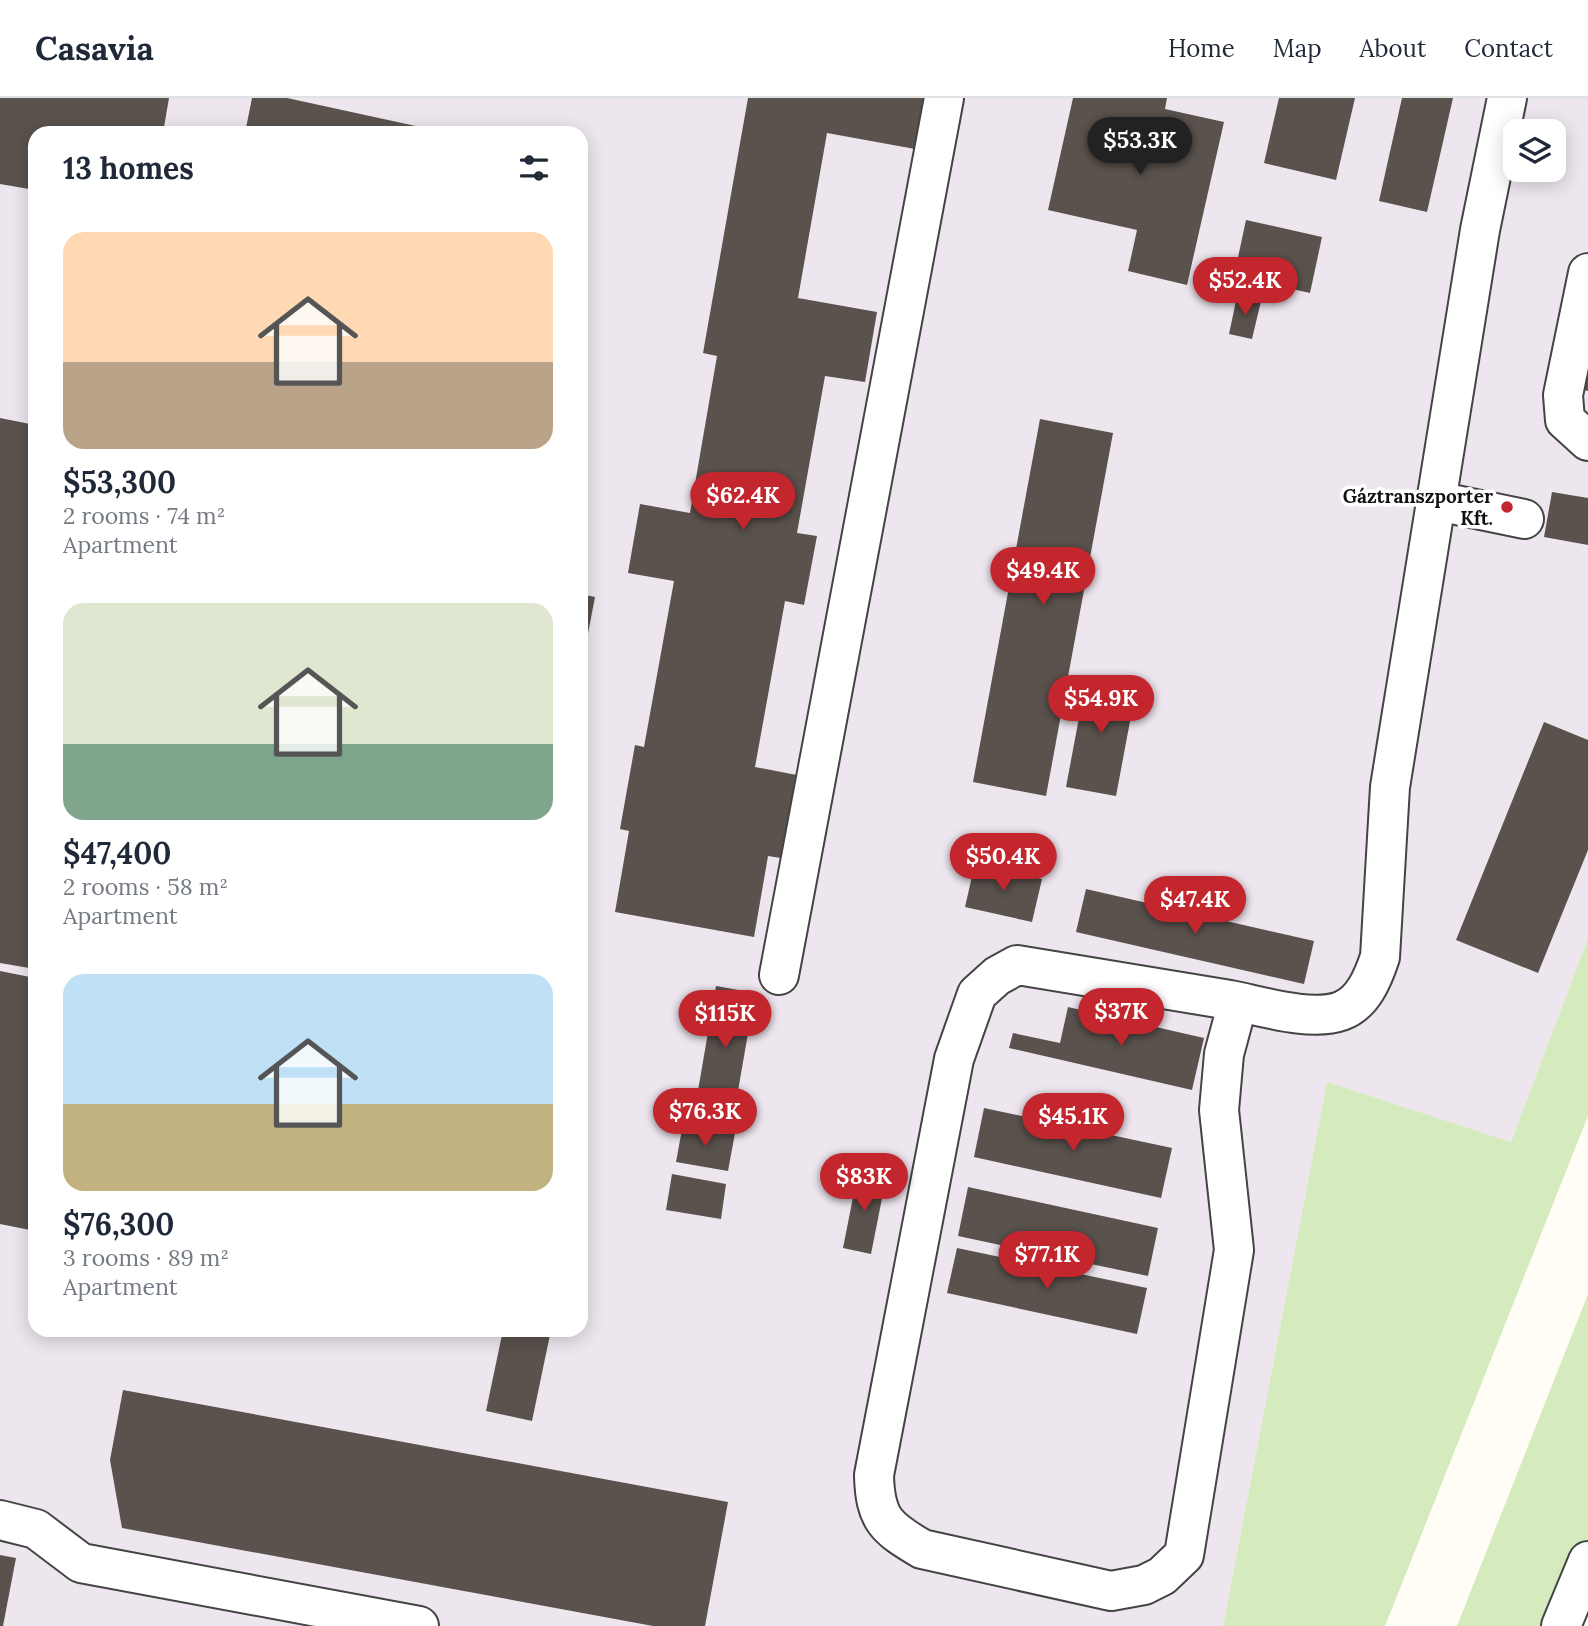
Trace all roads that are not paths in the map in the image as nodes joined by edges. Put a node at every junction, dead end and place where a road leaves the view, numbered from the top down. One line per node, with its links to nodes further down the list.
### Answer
1 (944, 98): 7 (street)
2 (1507, 98): 5 (street)
3 (1588, 272): 4 (street)
4 (1588, 441)
5 (1437, 501): 6 (street); 8 (street)
6 (1524, 519)
7 (779, 975)
8 (1238, 1002): 8 (street)
9 (0, 1520): 11 (street)
10 (1588, 1561): 13 (street)
11 (265, 1612): 12 (street)
12 (419, 1626)
13 (1561, 1626)

